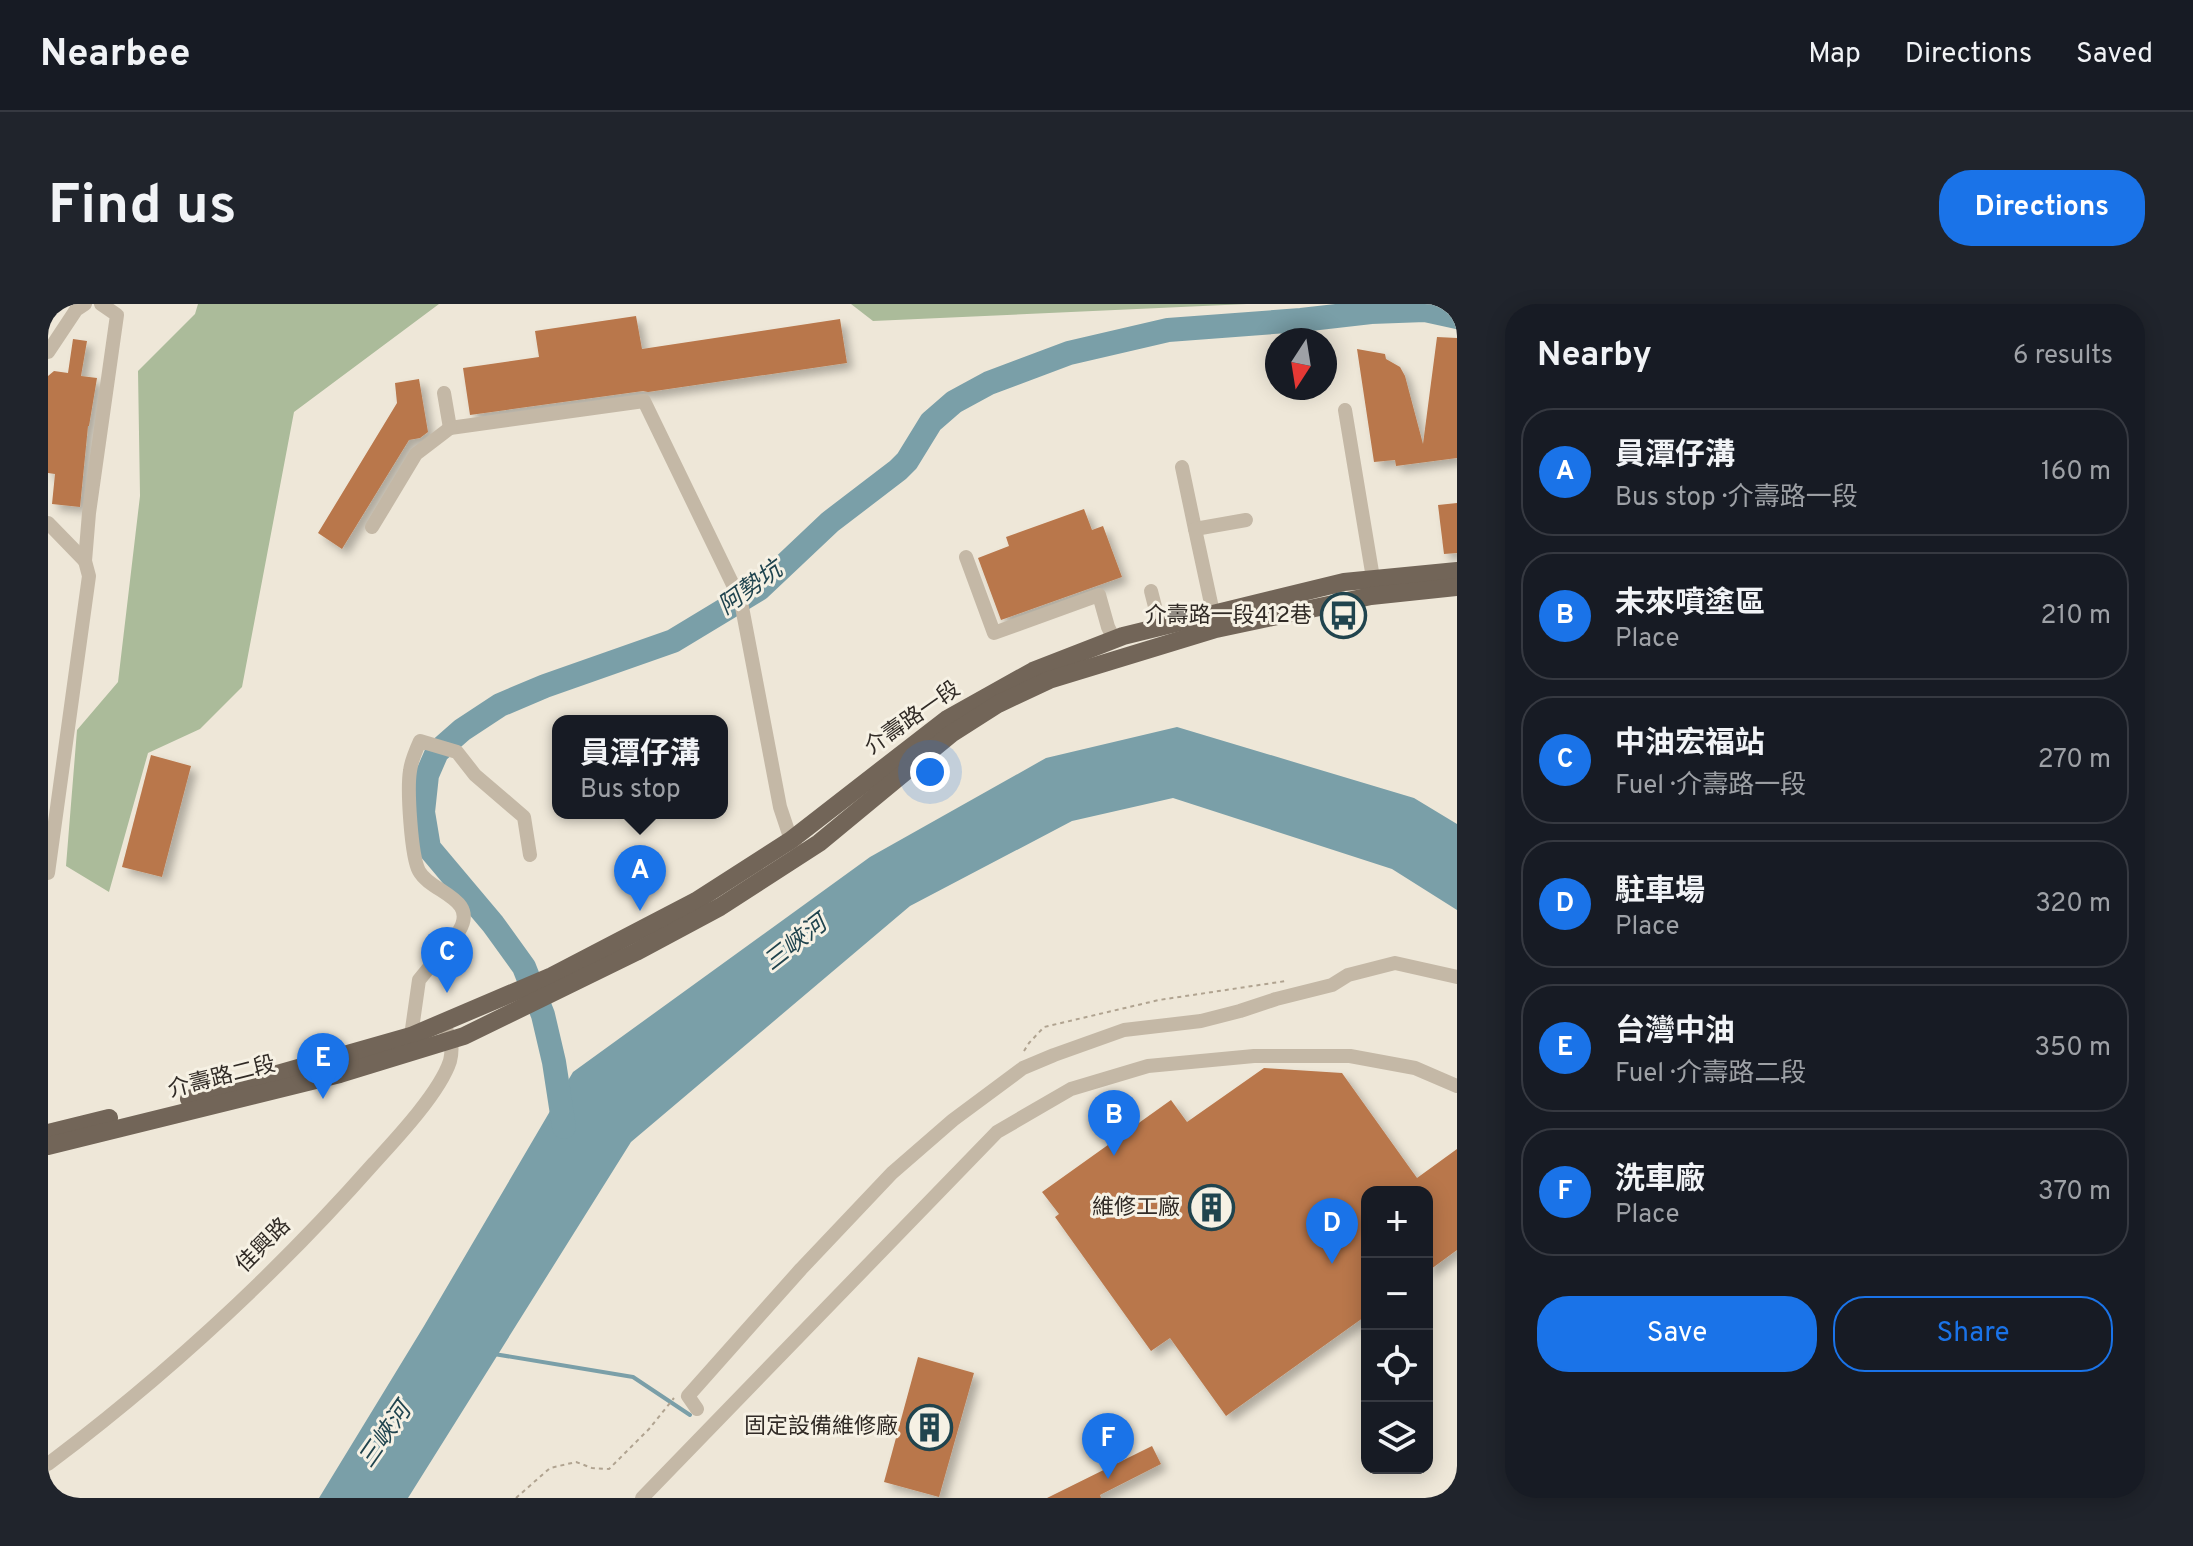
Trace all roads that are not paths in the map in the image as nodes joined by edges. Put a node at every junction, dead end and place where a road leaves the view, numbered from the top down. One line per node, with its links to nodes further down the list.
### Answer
1 (85, 304): 3 (street)
2 (101, 304): 13 (street)
3 (48, 352)
4 (444, 393): 6 (street)
5 (1345, 410): 15 (street)
6 (450, 428): 10 (street); 21 (street)
7 (1182, 467): 11 (street)
8 (1246, 520): 11 (street)
9 (48, 523): 13 (street)
10 (372, 527)
11 (1195, 529): 18 (street)
12 (966, 557): 20 (street)
13 (85, 561): 23 (street)
14 (1457, 571): 15 (main road, 介壽路一段)
15 (1373, 578): 18 (main road, 介壽路一段)
16 (1457, 587): 18 (main road, 介壽路一段)
17 (1151, 591): 19 (street)
18 (1215, 621): 19 (main road, 介壽路一段); 21 (main road, 介壽路一段)
19 (1160, 626): 20 (main road, 介壽路一段)
20 (1114, 639): 21 (main road, 介壽路一段)
21 (796, 847): 25 (main road, 介壽路一段)
22 (530, 855): 27 (street)
23 (48, 873)
24 (1457, 977): 32 (street)
25 (555, 984): 26 (main road, 介壽路一段); 28 (main road, 介壽路一段)
26 (442, 1022): 27 (main road, 介壽路二段); 28 (street)
27 (411, 1036): 30 (main road, 介壽路二段)
28 (453, 1040): 31 (main road, 介壽路二段); 33 (street, 佳興路)
29 (1457, 1086): 34 (street)
30 (48, 1133)
31 (48, 1146)
32 (697, 1409)
33 (48, 1464)
34 (642, 1498)

